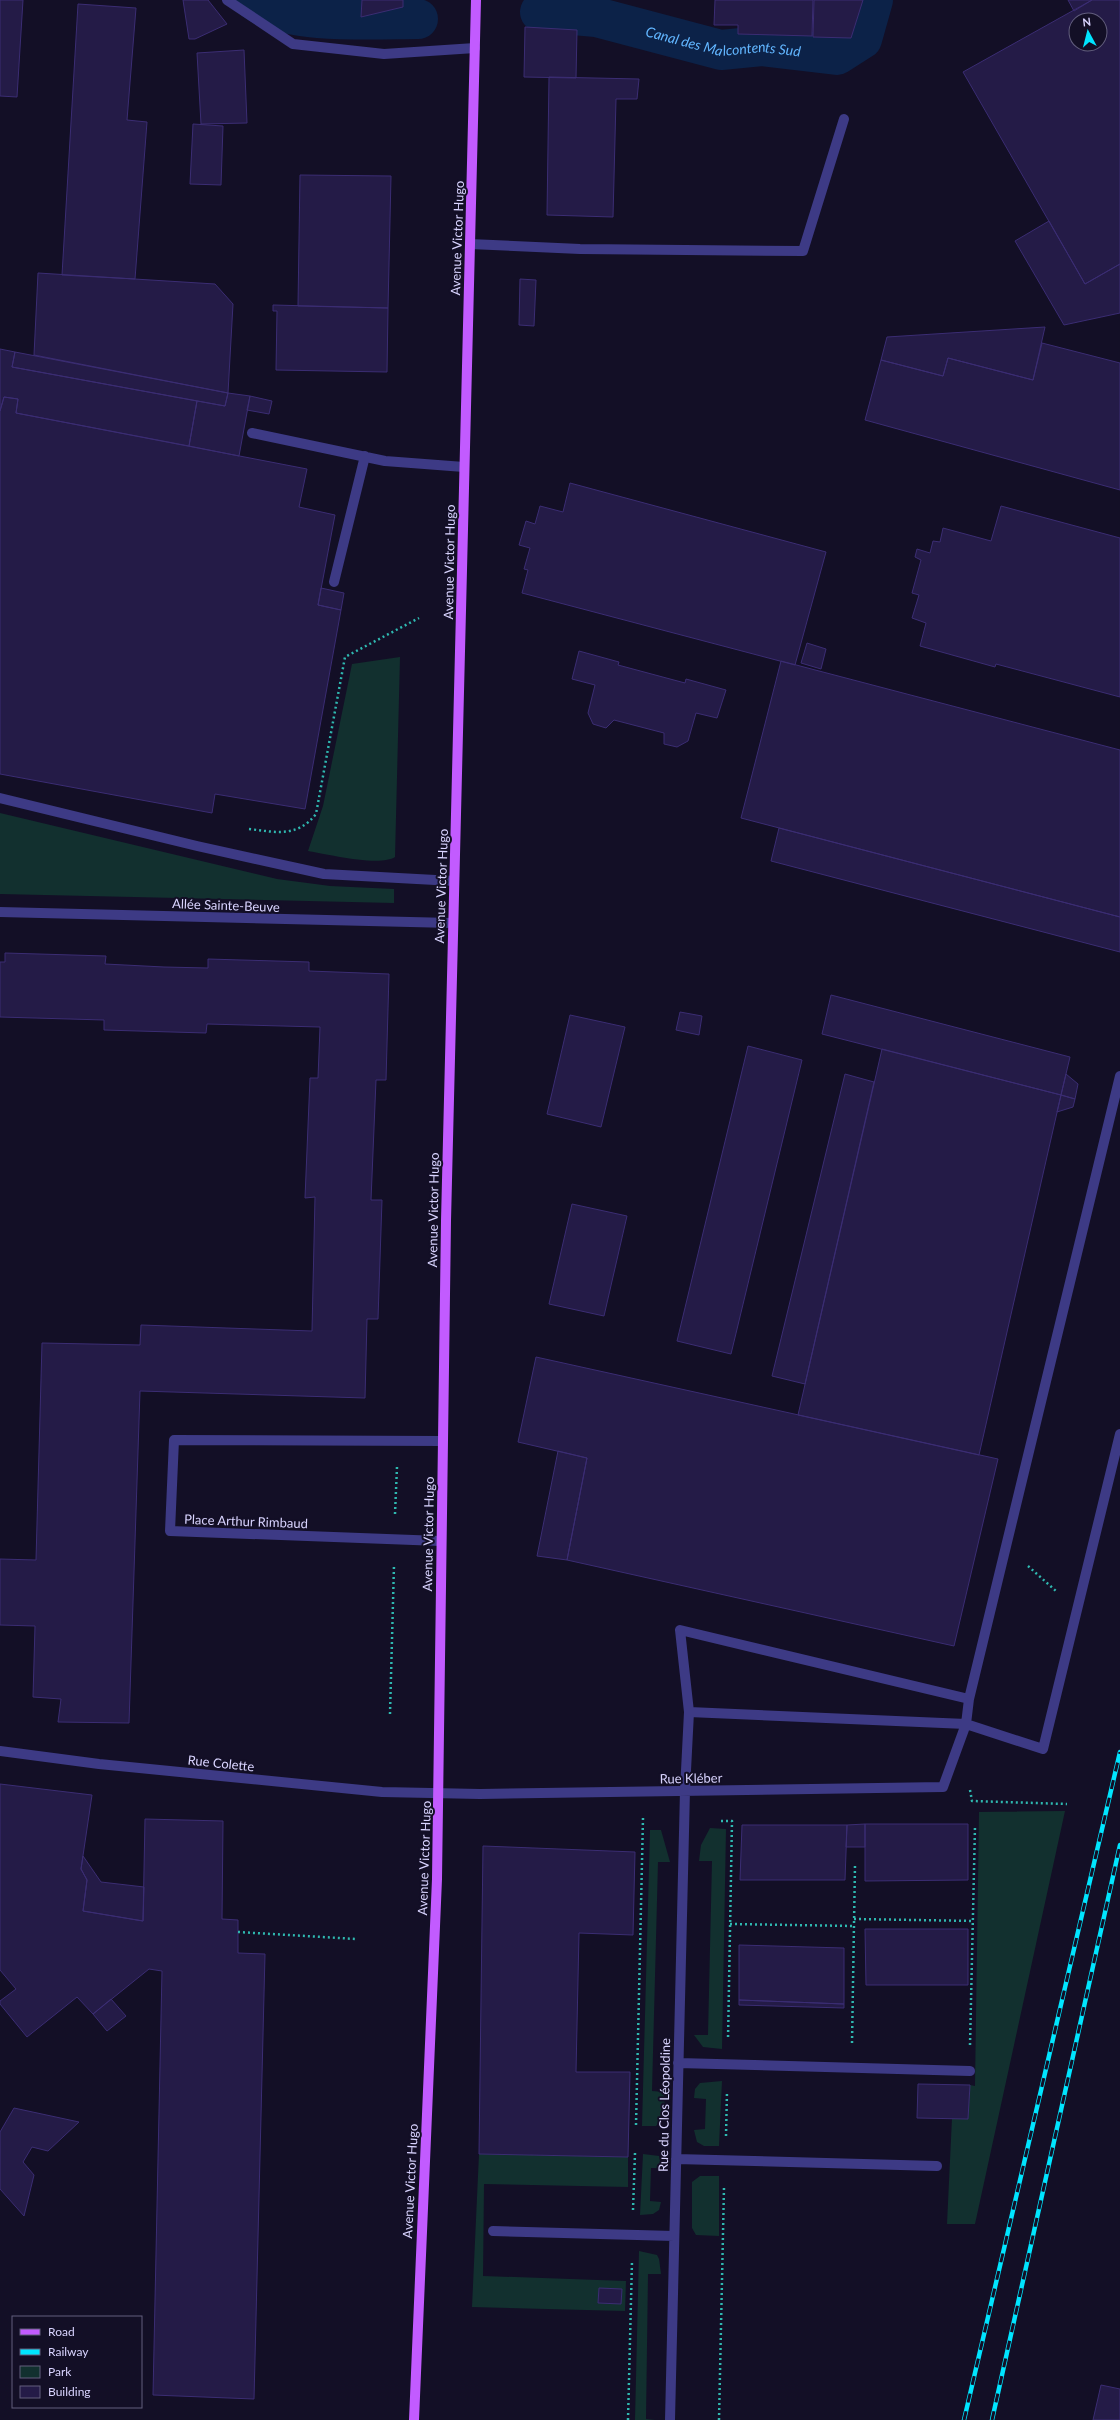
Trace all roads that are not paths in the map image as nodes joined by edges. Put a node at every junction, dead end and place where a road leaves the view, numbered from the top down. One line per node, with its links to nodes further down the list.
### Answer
1 (227, 0): 3 (street)
2 (476, 0): 3 (main road, Avenue Victor Hugo)
3 (475, 48): 5 (main road, Avenue Victor Hugo)
4 (844, 119): 5 (street)
5 (470, 244): 8 (main road, Avenue Victor Hugo)
6 (252, 433): 7 (street)
7 (365, 456): 8 (street); 9 (street)
8 (464, 467): 11 (main road, Avenue Victor Hugo)
9 (334, 582)
10 (0, 798): 11 (street)
11 (454, 881): 13 (main road, Avenue Victor Hugo)
12 (0, 912): 13 (street, Allée Sainte-Beuve)
13 (452, 923): 16 (main road, Avenue Victor Hugo)
14 (1120, 1076): 18 (street)
15 (1120, 1434): 20 (street)
16 (442, 1441): 17 (main road, Avenue Victor Hugo); 17 (street, Place Arthur Rimbaud)
17 (440, 1541): 23 (main road, Avenue Victor Hugo)
18 (969, 1699): 19 (street, Rue du Clos Léopoldine); 20 (street)
19 (689, 1712): 20 (street); 22 (street, Rue du Clos Léopoldine)
20 (966, 1724): 22 (street, Rue Kléber)
21 (0, 1751): 23 (street, Rue Colette)
22 (685, 1790): 23 (street, Rue Kléber); 24 (street, Rue du Clos Léopoldine)
23 (440, 1794): 30 (main road, Avenue Victor Hugo)
24 (678, 2063): 25 (street); 26 (street, Rue du Clos Léopoldine)
25 (970, 2071)
26 (676, 2158): 27 (street); 29 (street, Rue du Clos Léopoldine)
27 (937, 2166)
28 (493, 2231): 29 (street)
29 (674, 2236): 31 (street, Rue du Clos Léopoldine)
30 (414, 2420)
31 (670, 2420)

